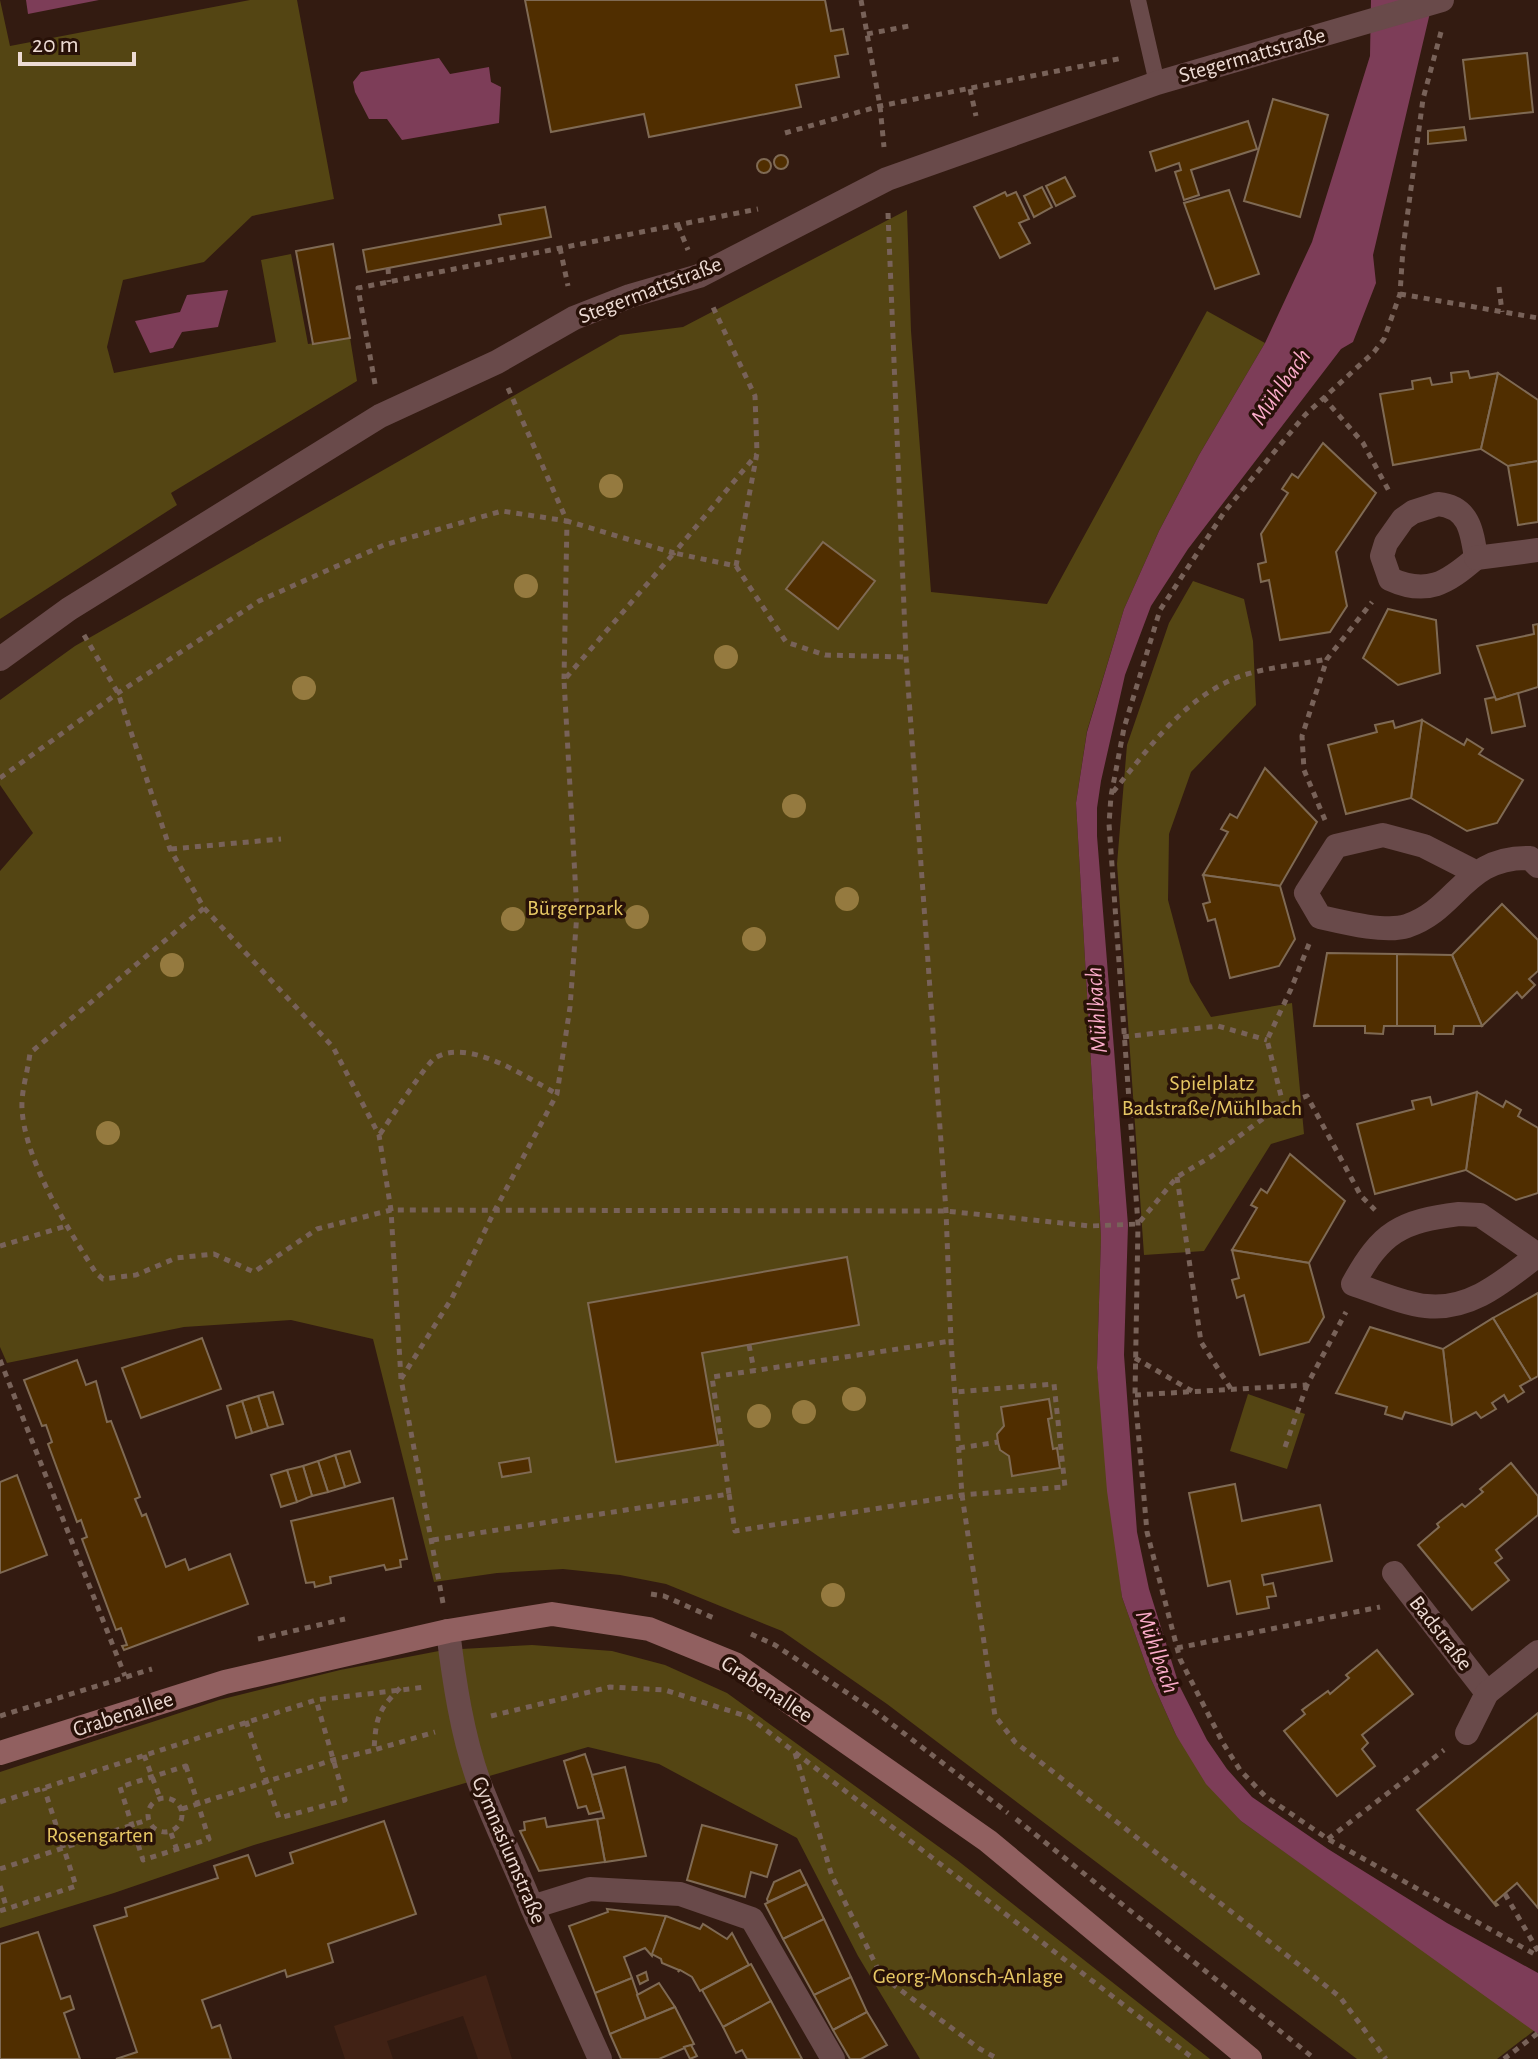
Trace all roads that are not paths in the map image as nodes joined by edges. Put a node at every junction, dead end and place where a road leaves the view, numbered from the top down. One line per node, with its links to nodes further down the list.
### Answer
1 (1138, 0): 3 (lane)
2 (1442, 0): 3 (street, Stegermattstraße)
3 (1157, 83): 6 (street, Stegermattstraße)
4 (1538, 550): 5 (street)
5 (1476, 558): 5 (street)
6 (0, 659)
7 (1538, 866): 8 (street)
8 (1475, 872): 8 (street)
9 (1538, 1255): 9 (street)
10 (1394, 1573): 13 (street, Badstraße)
11 (448, 1631): 15 (main road, Grabenallee); 16 (street, Gymnasiumstraße); 19 (main road, Grabenallee)
12 (1538, 1652): 13 (street, Badstraße)
13 (1487, 1693): 14 (street, Badstraße)
14 (1467, 1733)
15 (0, 1753)
16 (532, 1907): 17 (street, Gymnasiumstraße); 18 (street)
17 (600, 2059)
18 (833, 2059)
19 (1250, 2059)

